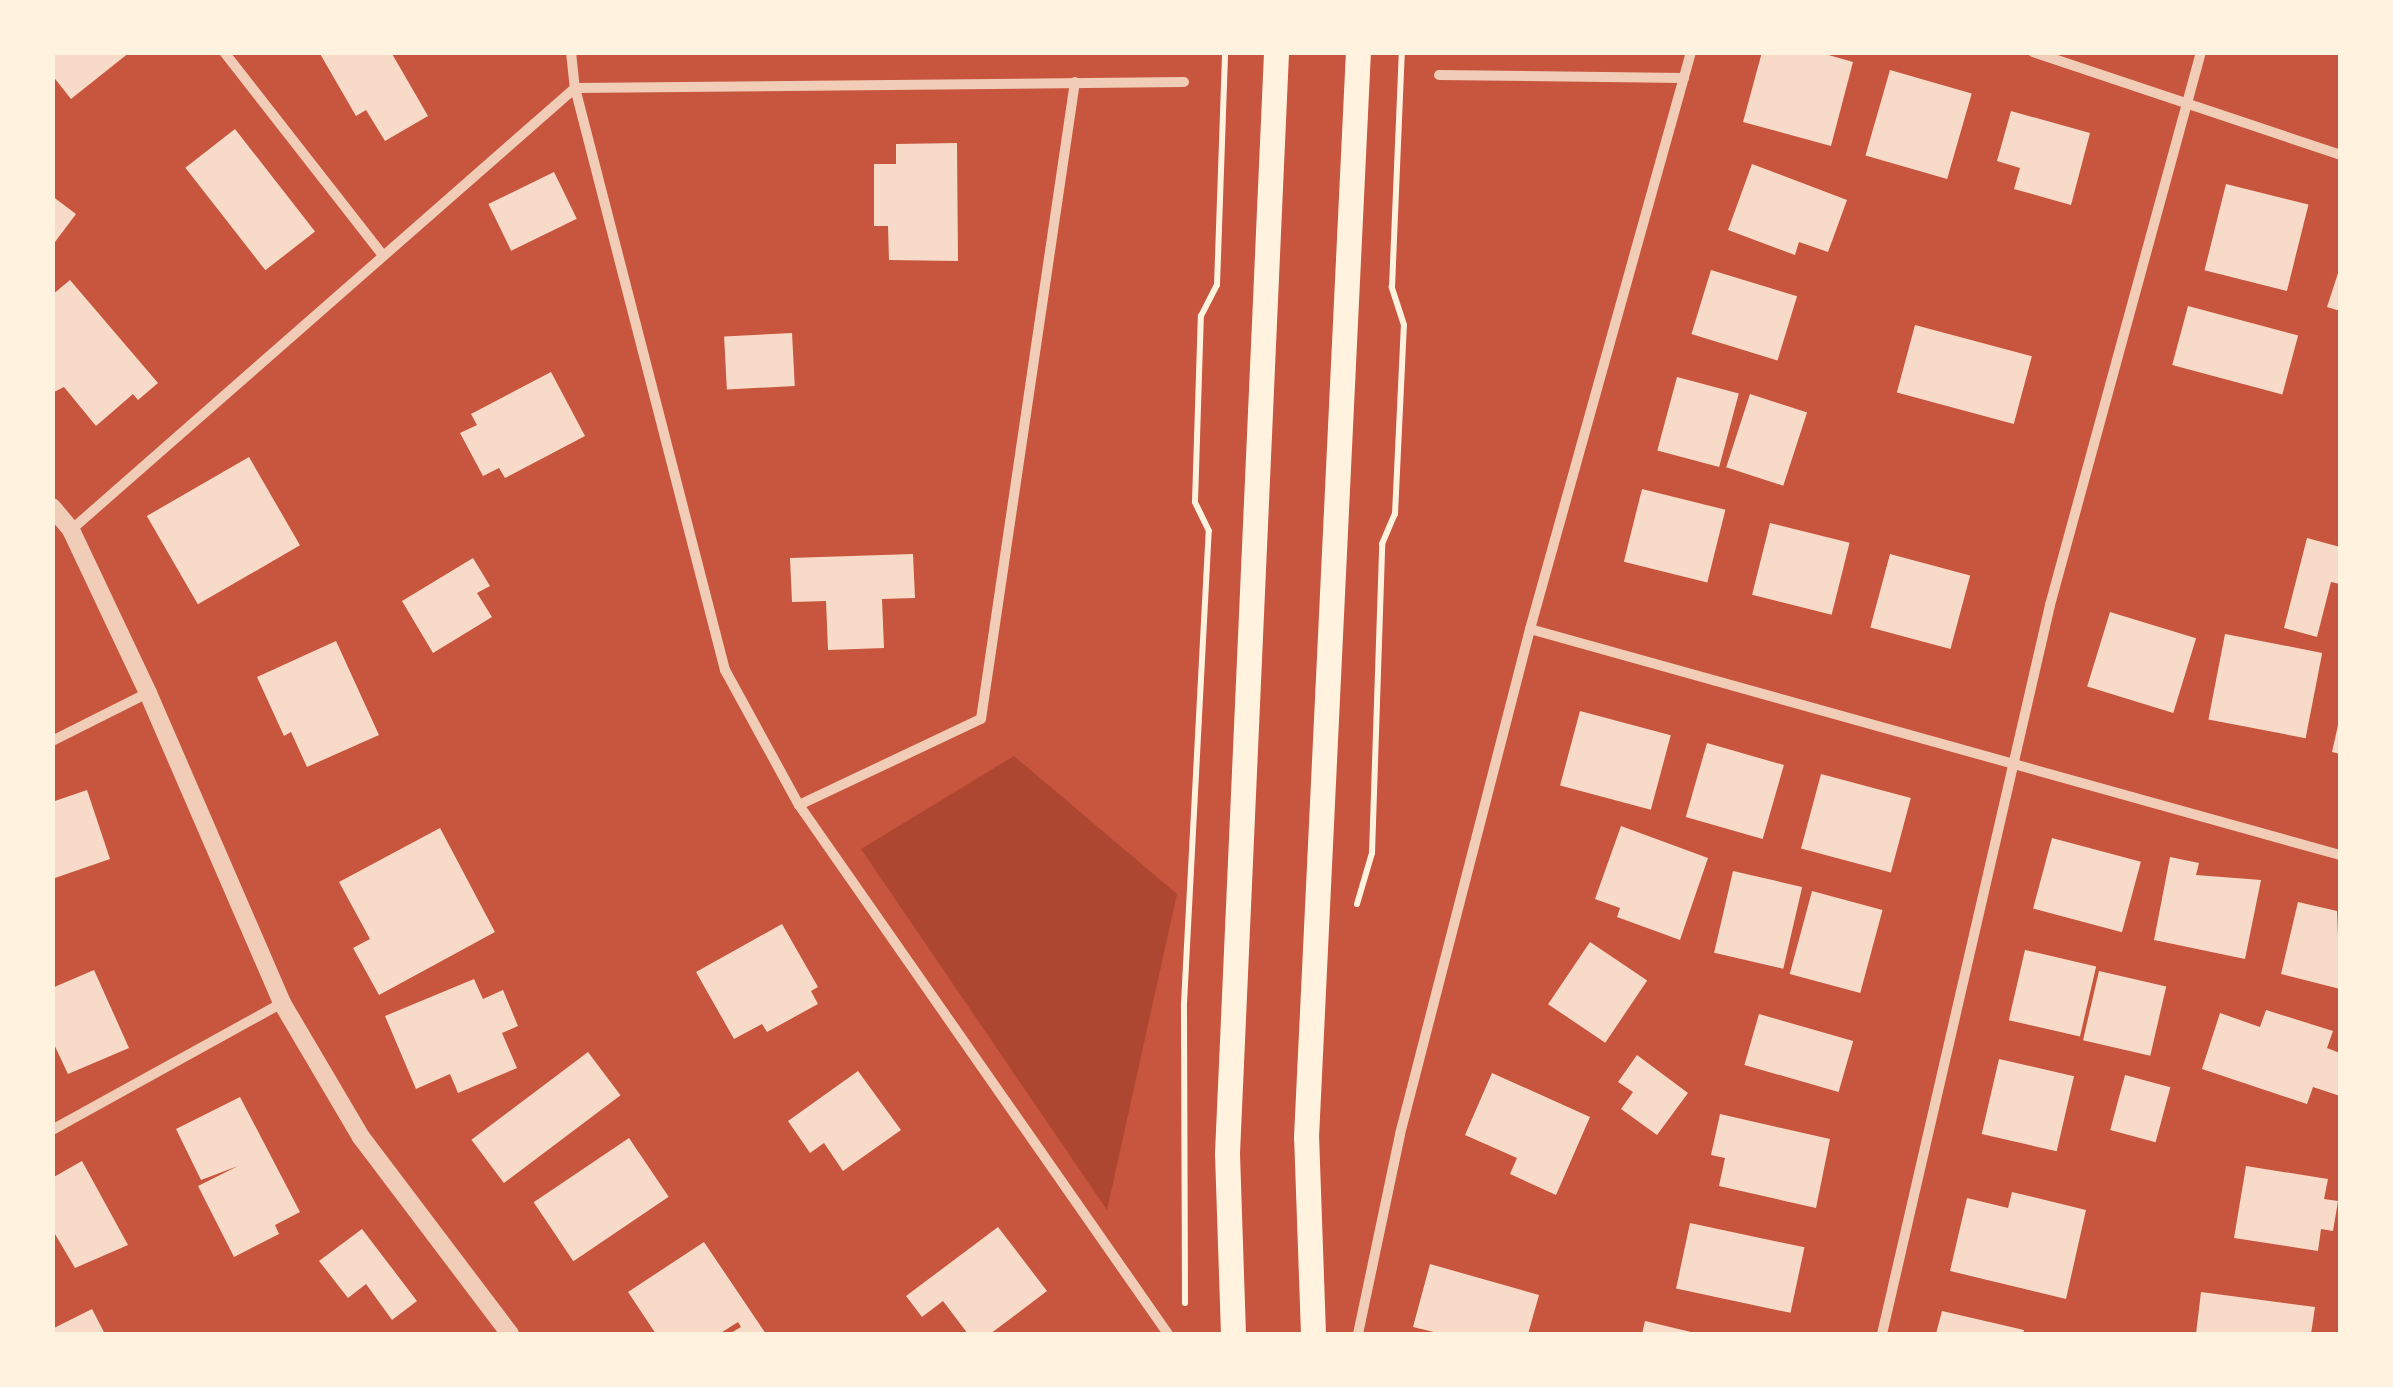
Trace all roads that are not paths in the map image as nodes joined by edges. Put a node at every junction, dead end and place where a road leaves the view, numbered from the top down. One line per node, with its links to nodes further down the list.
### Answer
1 (224, 52): 15 (street)
2 (571, 52): 12 (street)
3 (1276, 52): 28 (main road)
4 (1358, 52): 29 (main road)
5 (1691, 52): 9 (street)
6 (2033, 52): 13 (street)
7 (2201, 52): 13 (street)
8 (1439, 75): 9 (street)
9 (1684, 78): 18 (street)
10 (1075, 82): 11 (street); 12 (street); 22 (street)
11 (1184, 82)
12 (574, 88): 15 (street); 22 (street)
13 (2188, 100): 14 (street); 21 (street)
14 (2340, 154)
15 (381, 253): 17 (street)
16 (52, 507): 17 (street)
17 (70, 530): 19 (street)
18 (1530, 629): 21 (street); 30 (street)
19 (148, 693): 20 (street); 24 (street)
20 (52, 741)
21 (2013, 766): 23 (street); 31 (street)
22 (800, 806): 27 (street)
23 (2340, 855)
24 (282, 1003): 25 (street); 26 (street)
25 (52, 1130)
26 (510, 1334)
27 (1168, 1334)
28 (1233, 1334)
29 (1313, 1334)
30 (1358, 1334)
31 (1882, 1334)

